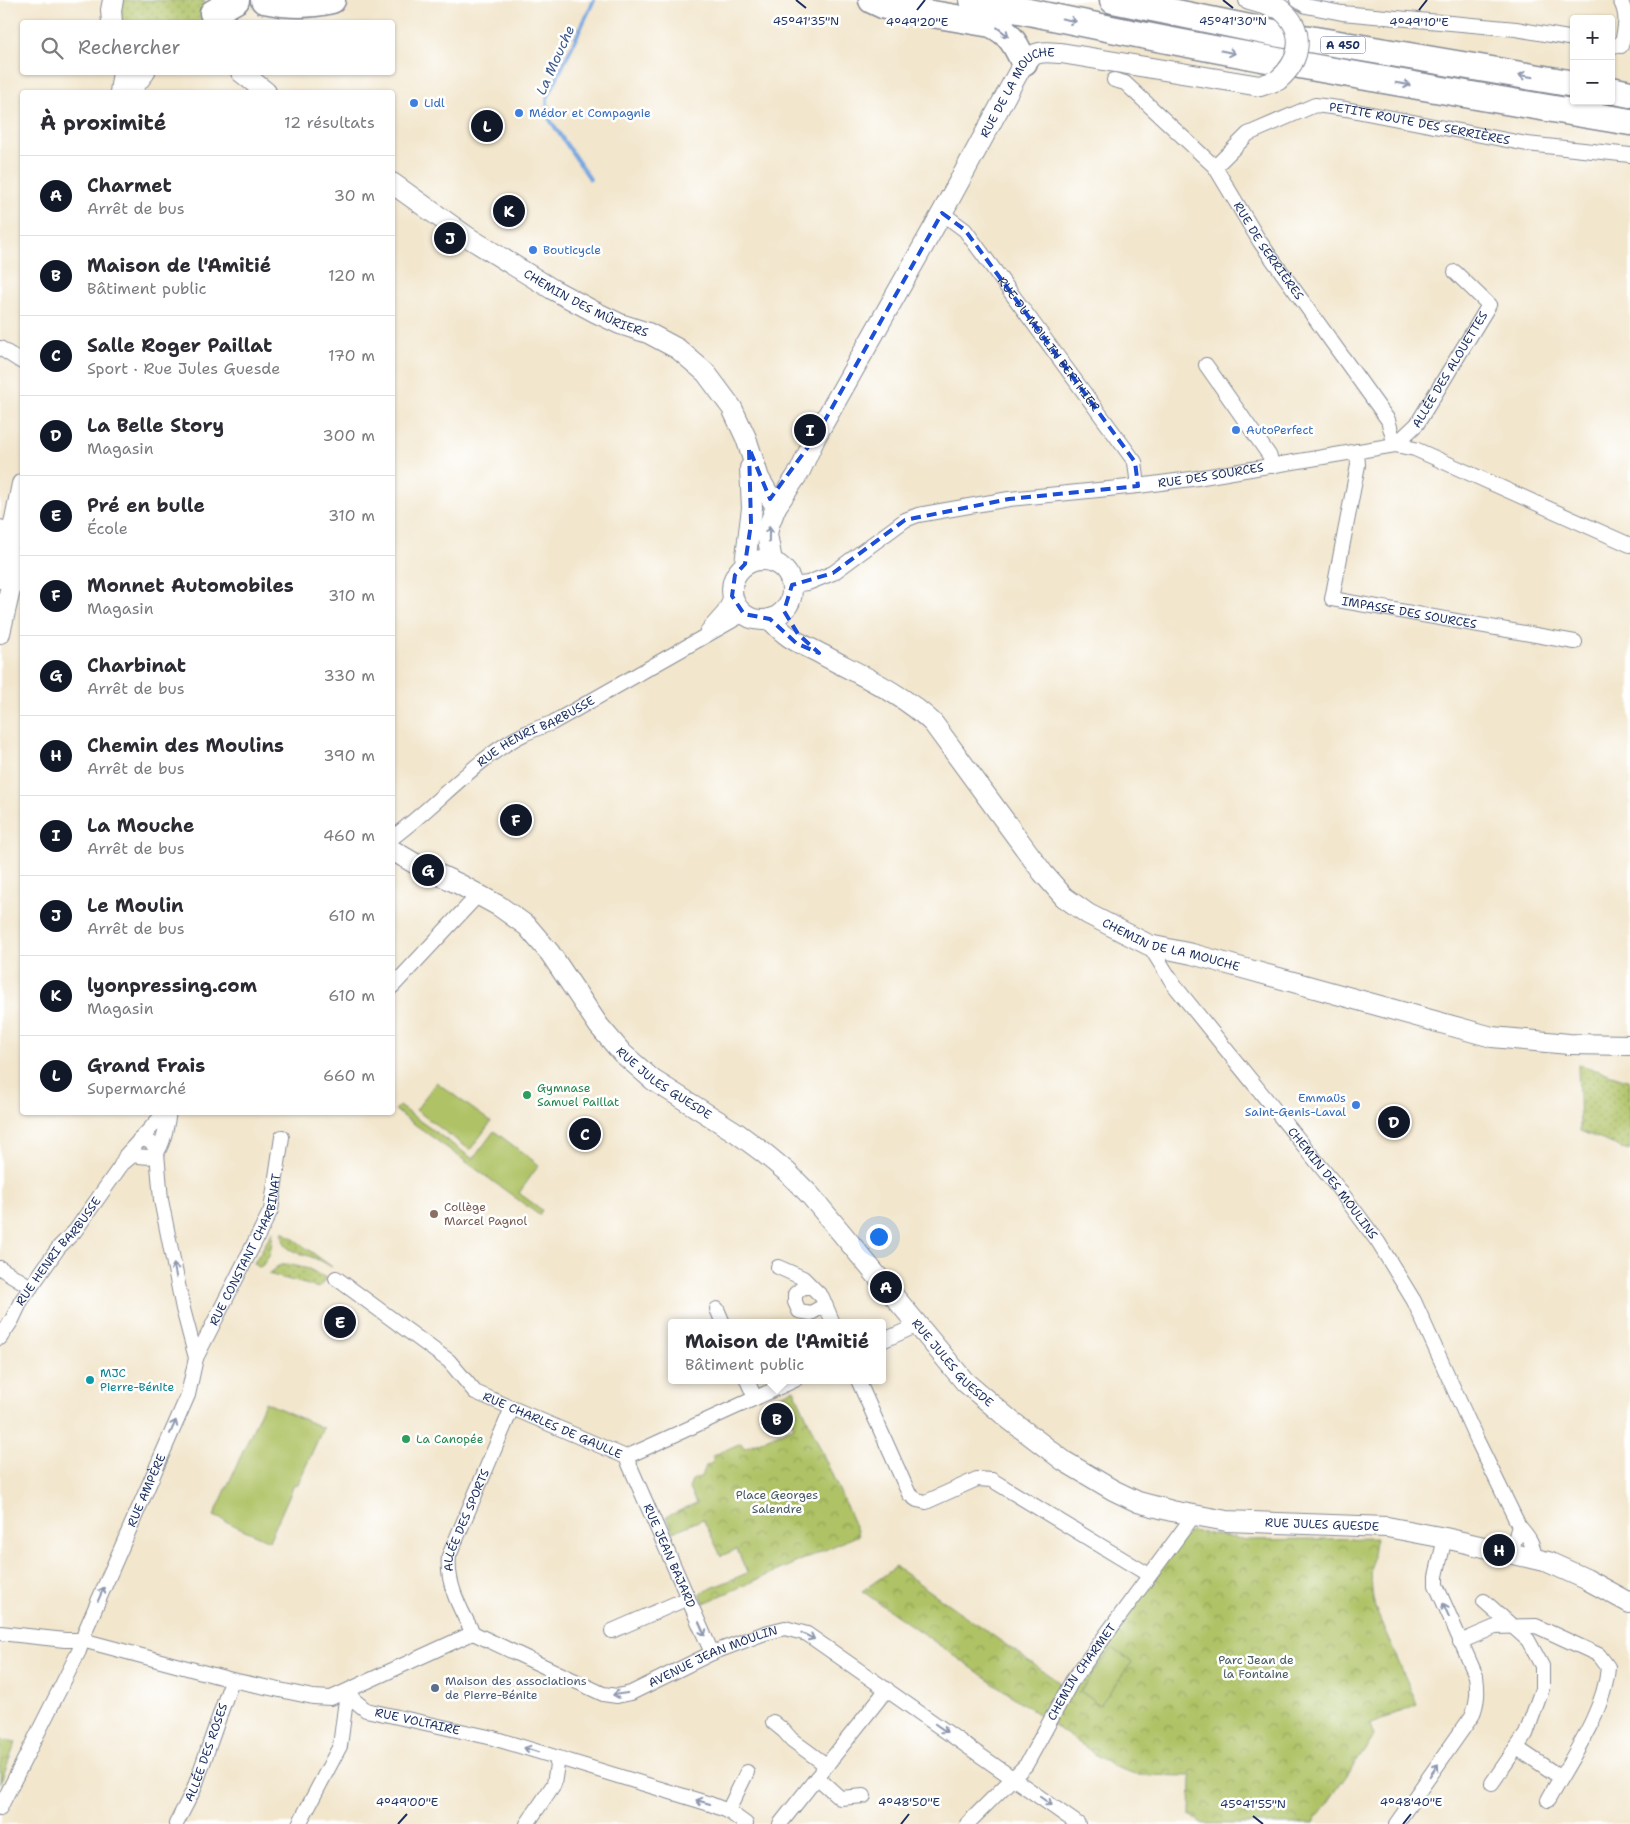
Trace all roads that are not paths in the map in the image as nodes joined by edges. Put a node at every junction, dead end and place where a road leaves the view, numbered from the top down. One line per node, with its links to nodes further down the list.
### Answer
1 (113, 0): 13 (street)
2 (236, 0): 12 (highway)
3 (264, 0): 4 (highway)
4 (332, 0)
5 (872, 0): 17 (highway, one-way to 17)
6 (915, 0): 10 (highway)
7 (1113, 0): 22 (highway, A 450, one-way to 7)
8 (1249, 0): 11 (street)
9 (1620, 0): 14 (street)
10 (980, 1): 28 (highway, A 450, one-way to 28)
11 (1288, 5): 15 (street); 17 (street, RUE DE LA MOUCHE, bridge)
12 (212, 12)
13 (112, 20)
14 (1628, 27): 16 (street)
15 (1570, 39)
16 (1621, 47)
17 (1024, 62): 32 (street, RUE DE LA MOUCHE)
18 (123, 75): 23 (street)
19 (142, 75): 24 (street)
20 (240, 75): 25 (street)
21 (1114, 80): 30 (street, RUE DE SERRIÈRES)
22 (1570, 83)
23 (120, 90)
24 (133, 90)
25 (263, 90)
26 (1615, 91): 27 (highway)
27 (1630, 94)
28 (1630, 122)
29 (1630, 155): 30 (street, PETITE ROUTE DES SERRIÈRES)
30 (1215, 167): 37 (street, RUE DE SERRIÈRES)
31 (395, 185): 38 (street, CHEMIN DES MÛRIERS)
32 (942, 214): 41 (street, RUE DU MOULIN BERTHIER); 43 (street, RUE DE LA MOUCHE)
33 (1456, 272): 37 (street, ALLÉE DES ALOUETTES)
34 (0, 348): 35 (street)
35 (20, 361)
36 (1206, 365): 40 (street)
37 (1395, 445): 39 (street, RUE DES SOURCES); 46 (street, RUE DES SOURCES)
38 (749, 448): 43 (street, CHEMIN DES MÛRIERS); 44 (street, CHEMIN DES MÛRIERS)
39 (1357, 451): 40 (street, RUE DES SOURCES); 55 (street, IMPASSE DES SOURCES)
40 (1273, 466): 41 (street, RUE DES SOURCES)
41 (1138, 486): 50 (street, RUE DES SOURCES)
42 (20, 501): 45 (street)
43 (773, 503): 44 (street, RUE DE LA MOUCHE); 47 (street, RUE DE LA MOUCHE, one-way to 43)
44 (751, 524): 48 (street, CHEMIN DES MÛRIERS)
45 (16, 536): 49 (street); 54 (street)
46 (1630, 545)
47 (772, 561): 48 (street); 50 (street)
48 (745, 564): 51 (street)
49 (0, 578)
50 (792, 585): 53 (street)
51 (732, 596): 52 (street); 56 (street, RUE HENRI BARBUSSE)
52 (744, 614): 53 (street); 56 (street, RUE HENRI BARBUSSE)
53 (777, 615): 60 (street, CHEMIN DE LA MOUCHE)
54 (0, 633)
55 (1575, 642)
56 (692, 644): 57 (street, RUE HENRI BARBUSSE)
57 (395, 835)
58 (395, 852): 59 (street, RUE JULES GUESDE)
59 (478, 895): 61 (street); 78 (street, RUE JULES GUESDE)
60 (1149, 945): 62 (street, CHEMIN DE LA MOUCHE); 89 (street, CHEMIN DES MOULINS)
61 (395, 984)
62 (1630, 1045)
63 (161, 1115): 66 (street, RUE HENRI BARBUSSE)
64 (168, 1115): 67 (street)
65 (282, 1137): 81 (street, RUE CONSTANT CHARBINAT)
66 (139, 1140): 67 (street); 68 (street, RUE HENRI BARBUSSE)
67 (157, 1153): 68 (street, RUE HENRI BARBUSSE); 81 (street, RUE AMPÈRE, one-way to 67)
68 (120, 1166): 73 (street, RUE HENRI BARBUSSE)
69 (778, 1267): 72 (street)
70 (0, 1268): 73 (street)
71 (336, 1278): 86 (street, RUE CHARLES DE GAULLE)
72 (811, 1287): 74 (street); 74 (street)
73 (31, 1288): 79 (street, RUE HENRI BARBUSSE)
74 (825, 1305): 77 (street)
75 (717, 1309): 76 (street)
76 (721, 1319)
77 (831, 1319)
78 (916, 1324): 80 (street); 88 (street, RUE JULES GUESDE)
79 (0, 1338)
80 (886, 1338)
81 (196, 1358): 101 (street, RUE AMPÈRE, one-way to 81)
82 (749, 1384): 85 (street)
83 (785, 1384): 85 (street, RUE CHARLES DE GAULLE)
84 (860, 1384): 93 (street)
85 (755, 1398): 87 (street, RUE CHARLES DE GAULLE)
86 (512, 1408): 87 (street, RUE CHARLES DE GAULLE); 100 (street, ALLÉE DES SPORTS)
87 (626, 1457): 94 (street, RUE JEAN BAJARD)
88 (1194, 1515): 90 (street, RUE JULES GUESDE); 93 (street, CHEMIN CHARMET)
89 (1519, 1526): 91 (street); 92 (street, CHEMIN DES MOULINS)
90 (1445, 1538): 91 (street, RUE JULES GUESDE); 102 (street, one-way to 90)
91 (1511, 1553): 92 (street, RUE JULES GUESDE)
92 (1534, 1559): 96 (street, RUE JULES GUESDE)
93 (1150, 1575): 114 (street, CHEMIN CHARMET)
94 (688, 1598): 98 (street); 103 (street, RUE JEAN BAJARD, one-way to 103)
95 (1484, 1601): 97 (street)
96 (1630, 1603)
97 (1513, 1626): 102 (street); 108 (street); 113 (street)
98 (612, 1630)
99 (0, 1632): 101 (street)
100 (473, 1633): 103 (street, AVENUE JEAN MOULIN, one-way to 100); 106 (street)
101 (82, 1640): 104 (street); 118 (street, RUE AMPÈRE)
102 (1460, 1642): 127 (street, one-way to 102)
103 (712, 1653): 105 (street, AVENUE JEAN MOULIN, one-way to 105)
104 (232, 1680): 106 (street); 120 (street, ALLÉE DES ROSES)
105 (887, 1689): 110 (street); 114 (street, AVENUE JEAN MOULIN, one-way to 114)
106 (347, 1692): 109 (street, RUE VOLTAIRE, one-way to 106); 121 (street)
107 (773, 1722): 110 (street)
108 (1517, 1748): 113 (street); 115 (street)
109 (558, 1758): 119 (street, RUE VOLTAIRE, one-way to 109); 122 (street)
110 (826, 1765): 112 (street)
111 (747, 1772): 119 (street)
112 (817, 1777): 116 (street); 124 (street)
113 (1560, 1777): 117 (street)
114 (1014, 1779): 125 (street, CHEMIN CHARMET); 126 (street, AVENUE JEAN MOULIN, one-way to 126)
115 (1492, 1783)
116 (864, 1796)
117 (1548, 1800)
118 (0, 1808)
119 (728, 1811): 123 (street, RUE VOLTAIRE)
120 (176, 1824)
121 (299, 1824)
122 (527, 1824)
123 (746, 1824)
124 (780, 1824)
125 (967, 1824)
126 (1078, 1824)
127 (1396, 1824)

